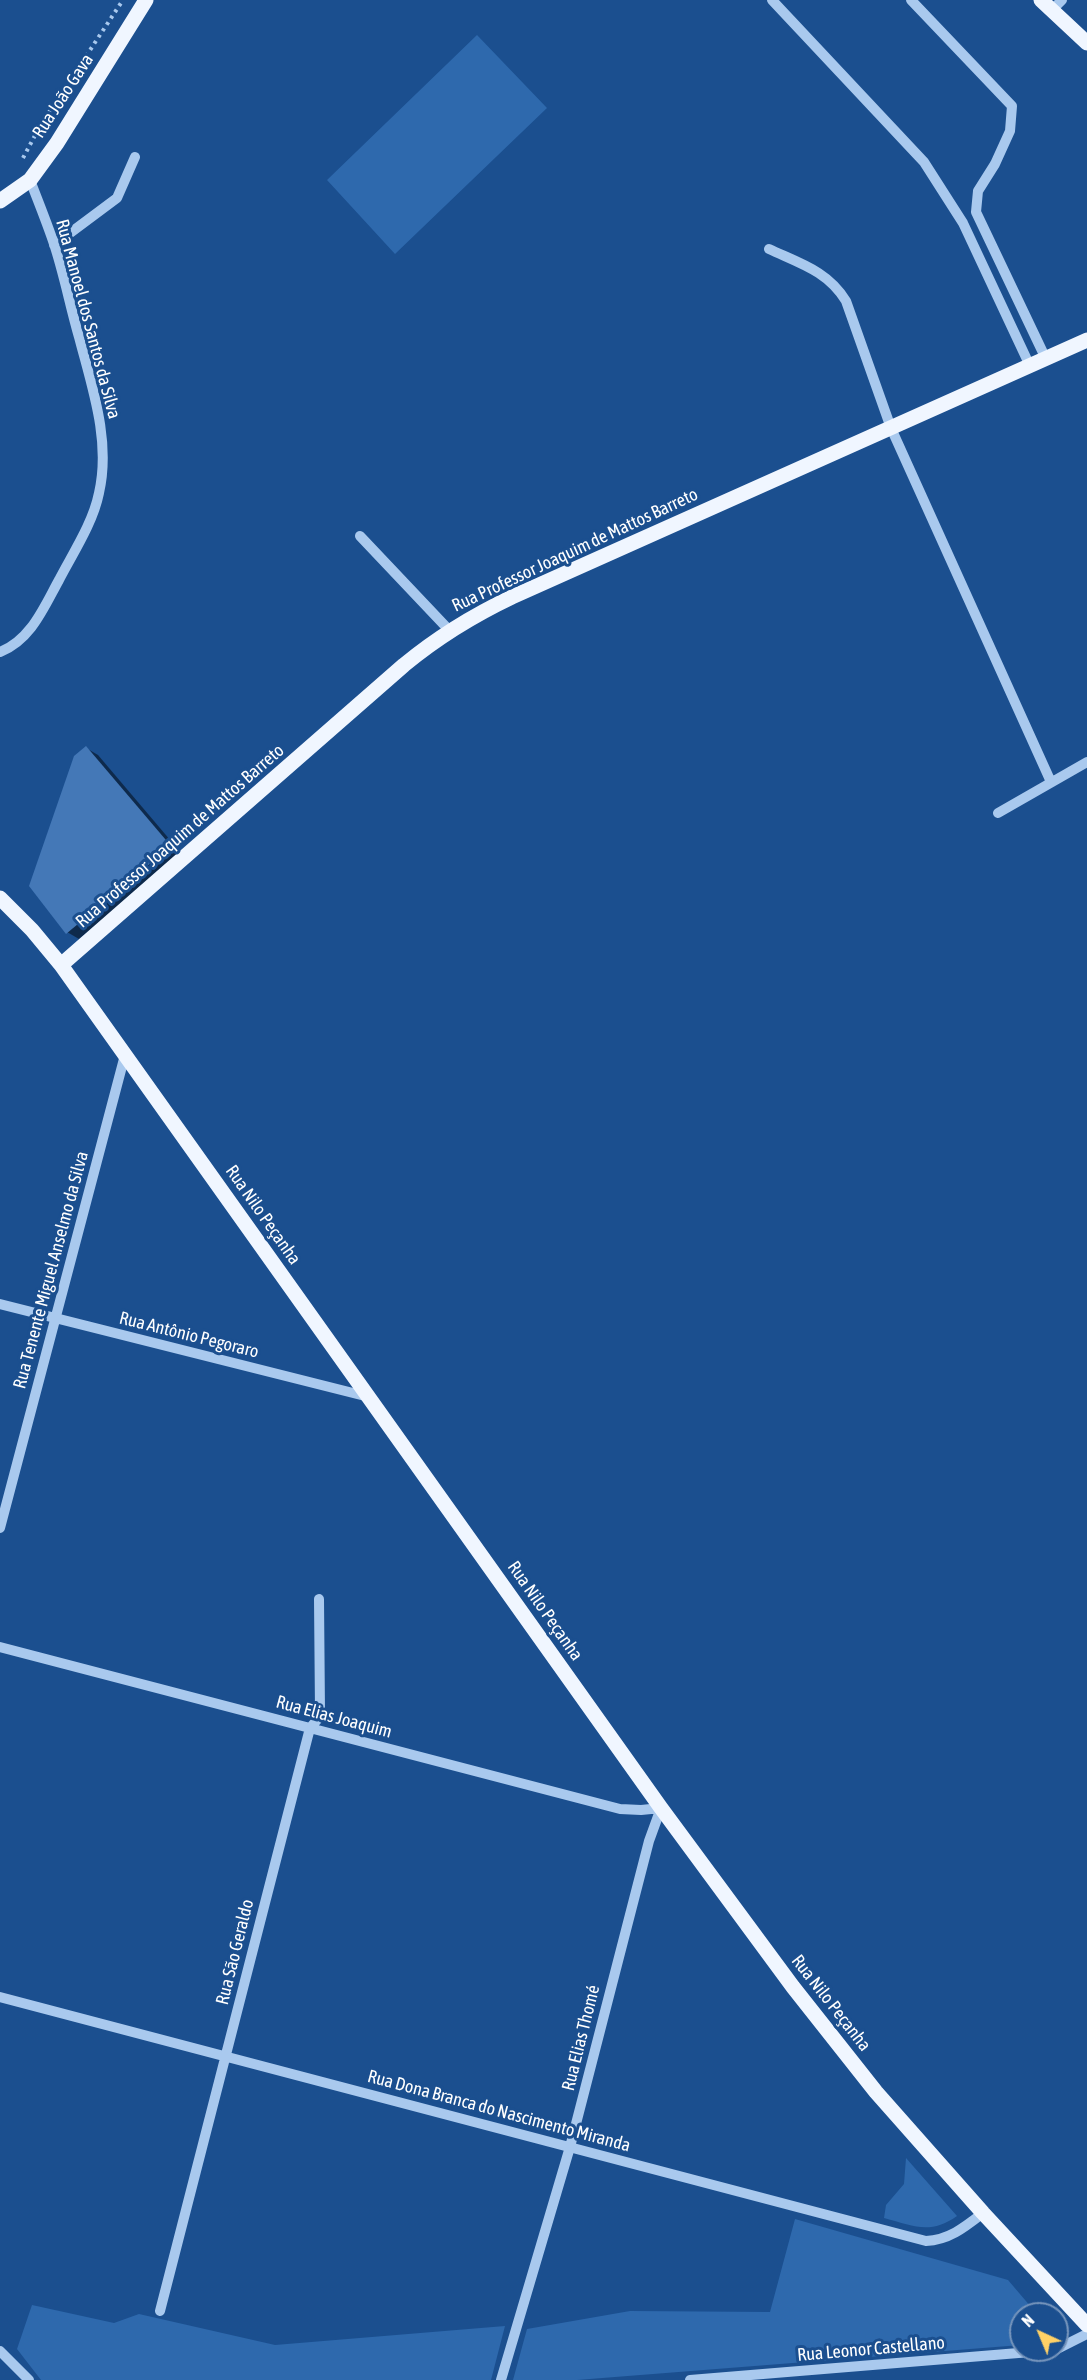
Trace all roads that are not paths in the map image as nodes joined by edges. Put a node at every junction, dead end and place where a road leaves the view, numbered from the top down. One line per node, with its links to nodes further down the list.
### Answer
1 (146, 0): 7 (main road, Rua João Gava)
2 (772, 0): 13 (street)
3 (911, 0): 12 (street)
4 (1052, 3): 5 (main road)
5 (1087, 43)
6 (135, 157): 9 (street)
7 (30, 180): 8 (main road, Rua João Gava); 9 (street, Rua Manoel dos Santos da Silva)
8 (0, 201)
9 (54, 245): 17 (street, Rua Manoel dos Santos da Silva)
10 (769, 249): 14 (street)
11 (1087, 340): 12 (main road, Rua Professor Joaquim de Mattos Barreto)
12 (1046, 359): 13 (main road, Rua Professor Joaquim de Mattos Barreto)
13 (1030, 366): 14 (main road, Rua Professor Joaquim de Mattos Barreto)
14 (891, 428): 16 (main road, Rua Professor Joaquim de Mattos Barreto); 19 (street)
15 (360, 536): 16 (street)
16 (449, 630): 22 (main road, Rua Professor Joaquim de Mattos Barreto)
17 (0, 652)
18 (1087, 762): 19 (street)
19 (1052, 782): 20 (street)
20 (998, 813)
21 (0, 898): 22 (main road, Rua Nilo Peçanha)
22 (61, 966): 23 (main road, Rua Nilo Peçanha)
23 (125, 1055): 25 (street, Rua Tenente Miguel Anselmo da Silva); 26 (main road, Rua Nilo Peçanha)
24 (0, 1304): 25 (street, Rua Antônio Pegoraro)
25 (56, 1318): 26 (street, Rua Antônio Pegoraro); 27 (street, Rua Tenente Miguel Anselmo da Silva)
26 (369, 1397): 31 (main road, Rua Nilo Peçanha)
27 (0, 1528)
28 (319, 1599): 30 (street, Rua São Geraldo)
29 (0, 1647): 30 (street, Rua Elias Joaquim)
30 (310, 1728): 31 (street, Rua Elias Joaquim); 33 (street, Rua São Geraldo)
31 (660, 1808): 34 (street, Rua Elias Thomé); 35 (main road, Rua Nilo Peçanha)
32 (0, 1997): 33 (street, Rua Dona Branca do Nascimento Miranda)
33 (225, 2056): 34 (street, Rua Dona Branca do Nascimento Miranda); 36 (street, Rua São Geraldo)
34 (570, 2147): 35 (street, Rua Dona Branca do Nascimento Miranda); 43 (street, Rua Elias Thomé)
35 (983, 2213): 37 (main road, Rua Nilo Peçanha)
36 (160, 2311)
37 (1087, 2325)
38 (1087, 2334): 39 (street, Rua Leonor Castellano)
39 (1069, 2343)
40 (0, 2351): 42 (street)
41 (1009, 2354): 44 (street, Rua Leonor Castellano)
42 (29, 2380)
43 (501, 2380)
44 (690, 2380)

